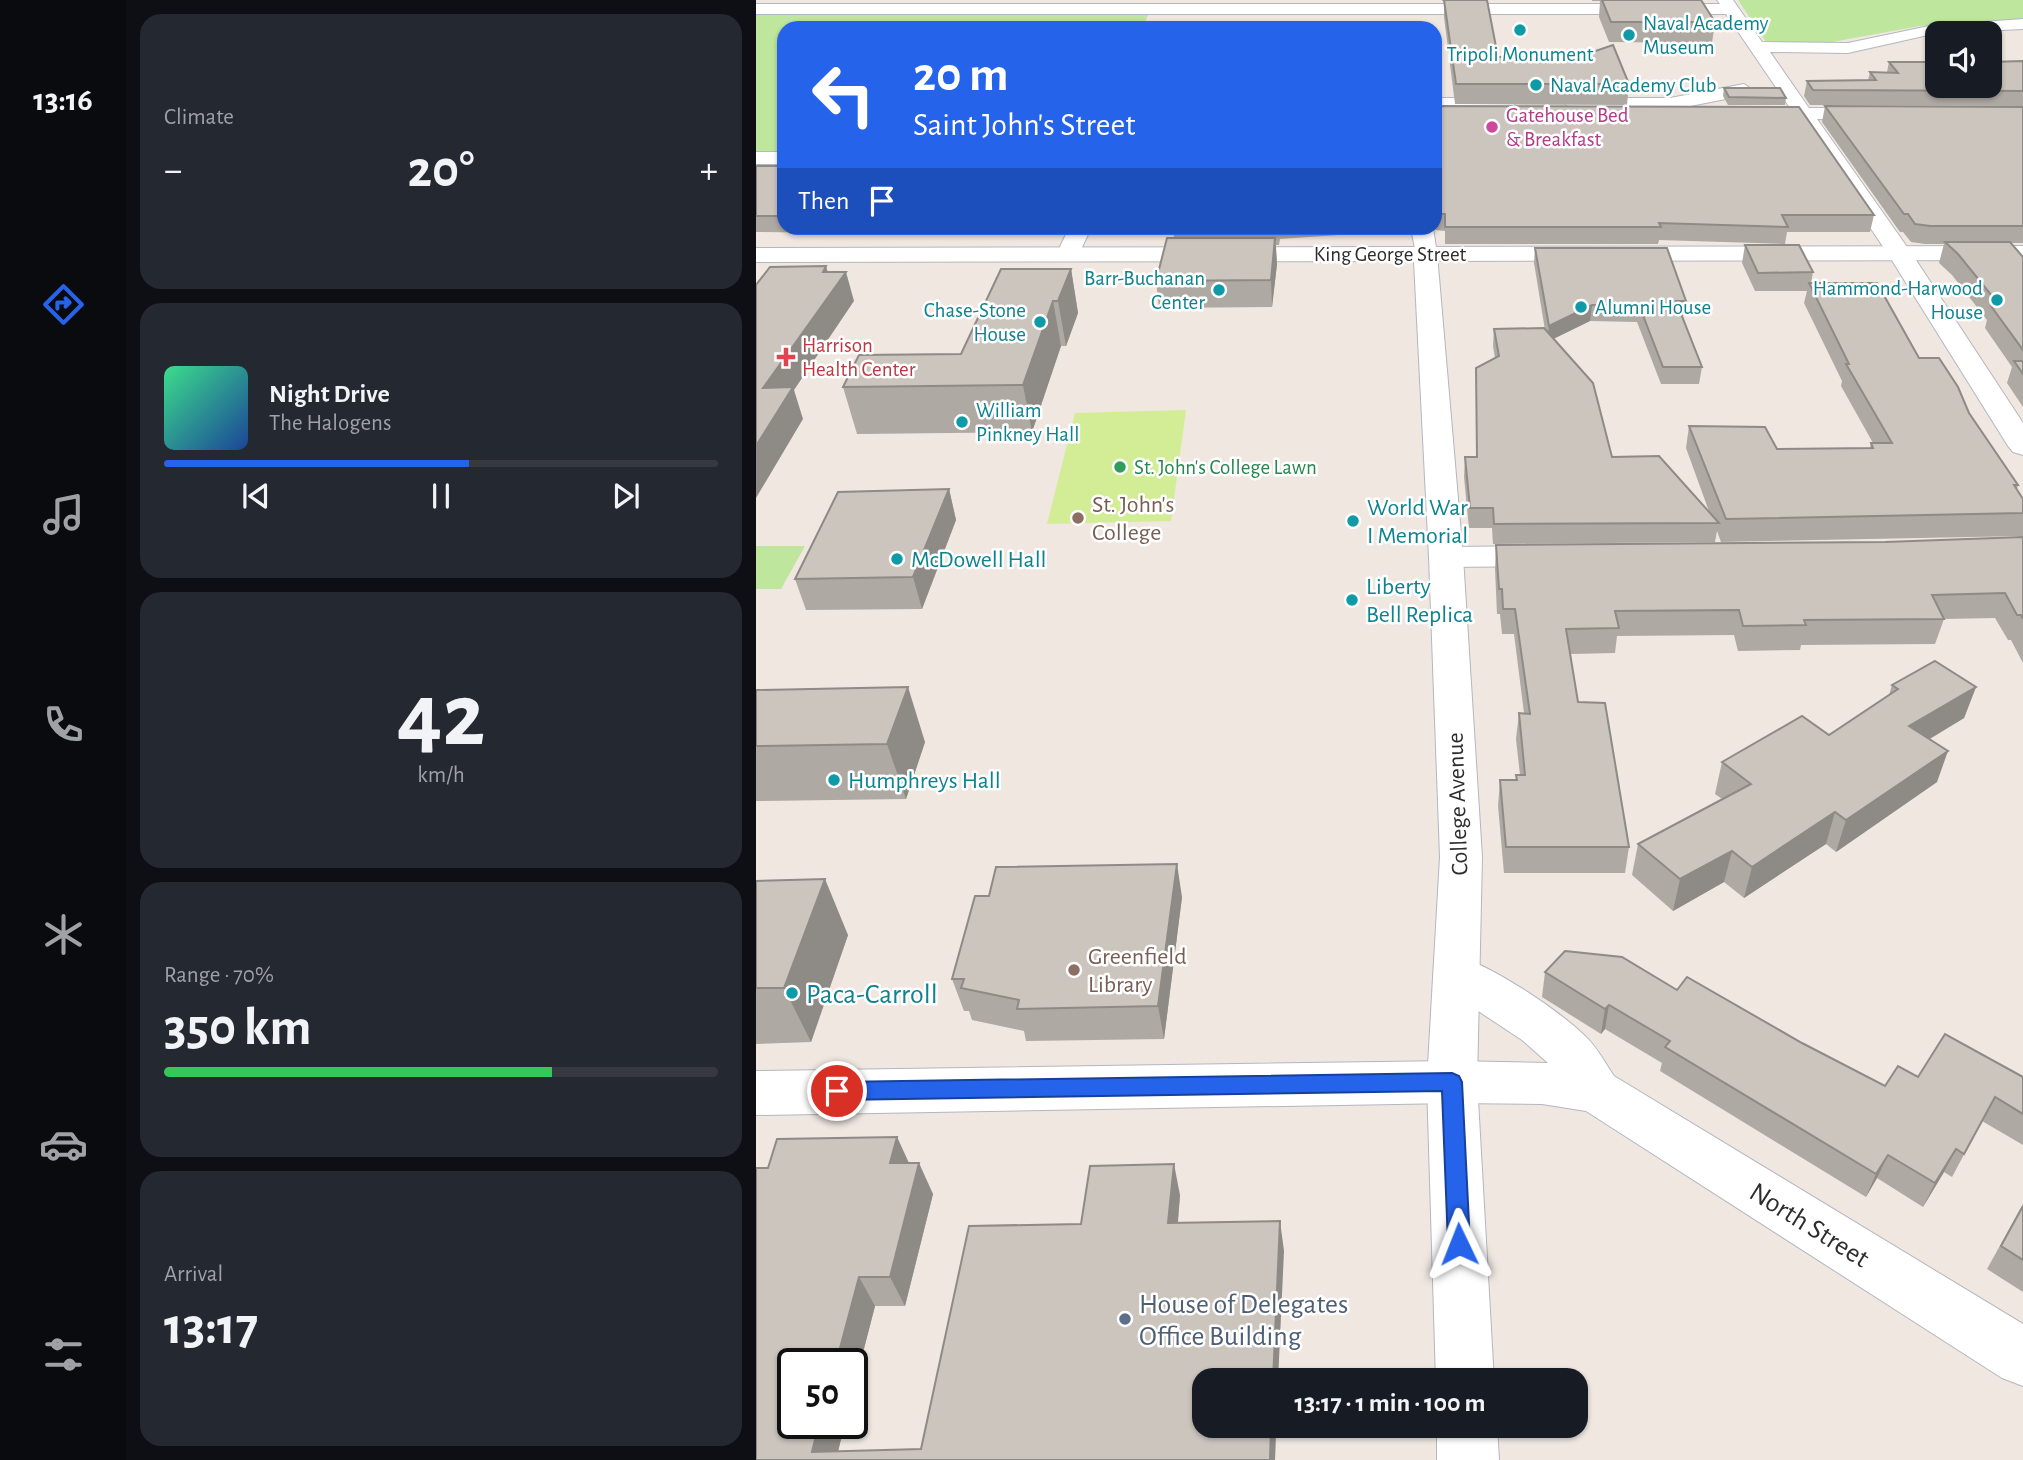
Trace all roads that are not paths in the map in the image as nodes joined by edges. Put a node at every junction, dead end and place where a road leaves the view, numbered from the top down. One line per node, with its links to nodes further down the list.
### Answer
1 (1033, 4): 3 (street); 4 (street)
2 (1728, 4): 5 (street); 9 (street)
3 (756, 9)
4 (1166, 9): 5 (street); 6 (street)
5 (1415, 9): 7 (street)
6 (1160, 21)
7 (1415, 21)
8 (2023, 24): 9 (street)
9 (1759, 47): 13 (street)
10 (1744, 90): 13 (street)
11 (1442, 104): 12 (street)
12 (1442, 113)
13 (1804, 113): 14 (street); 20 (street)
14 (1890, 114)
15 (756, 158): 16 (street)
16 (777, 158)
17 (1077, 235): 21 (street)
18 (1423, 241): 20 (street, King George Street); 21 (street, King George Street); 24 (street, College Avenue)
19 (2023, 253): 20 (street, King George Street)
20 (1900, 254): 23 (street)
21 (1068, 255): 22 (street, King George Street)
22 (756, 256)
23 (2023, 446)
24 (1446, 556): 25 (street); 26 (street, College Avenue)
25 (1585, 556)
26 (1458, 974): 27 (street, College Avenue); 28 (street, North Street)
27 (1452, 1082): 28 (street, North Street); 29 (street, North Street); 31 (street, College Avenue)
28 (1596, 1091): 30 (street, North Street)
29 (756, 1093)
30 (2023, 1357)
31 (1464, 1368)
32 (1467, 1438): 33 (street)
33 (1468, 1460)

